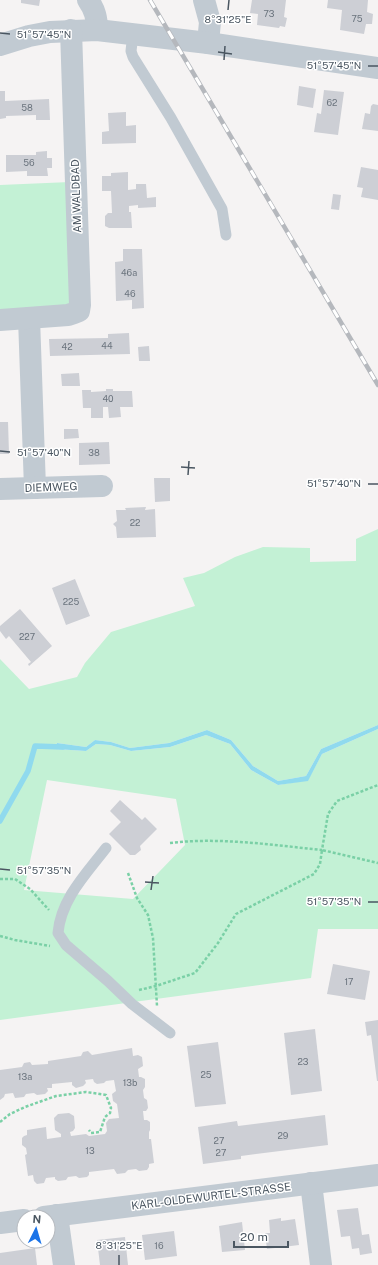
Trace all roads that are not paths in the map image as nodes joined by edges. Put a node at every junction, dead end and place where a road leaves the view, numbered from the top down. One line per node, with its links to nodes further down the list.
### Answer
1 (88, 0): 4 (street)
2 (204, 0): 6 (street)
3 (71, 30): 4 (street); 7 (street); 10 (street, AM WALDBAD)
4 (97, 30): 5 (street)
5 (133, 34): 6 (street); 9 (lane)
6 (208, 43): 8 (street)
7 (0, 45)
8 (378, 68)
9 (226, 235)
10 (29, 318): 11 (street, AM WALDBAD); 13 (street)
11 (0, 320)
12 (102, 486): 13 (street, DIEMWEG)
13 (35, 488): 14 (street, DIEMWEG)
14 (0, 489)
15 (106, 848): 16 (lane)
16 (170, 1033)
17 (378, 1175): 18 (street, KARL-OLDEWURTEL-STRASSE)
18 (311, 1183): 19 (street, KARL-OLDEWURTEL-STRASSE); 24 (street)
19 (56, 1215)
20 (16, 1221): 21 (street)
21 (0, 1223)
22 (56, 1235): 23 (street)
23 (64, 1265)
24 (321, 1265)

